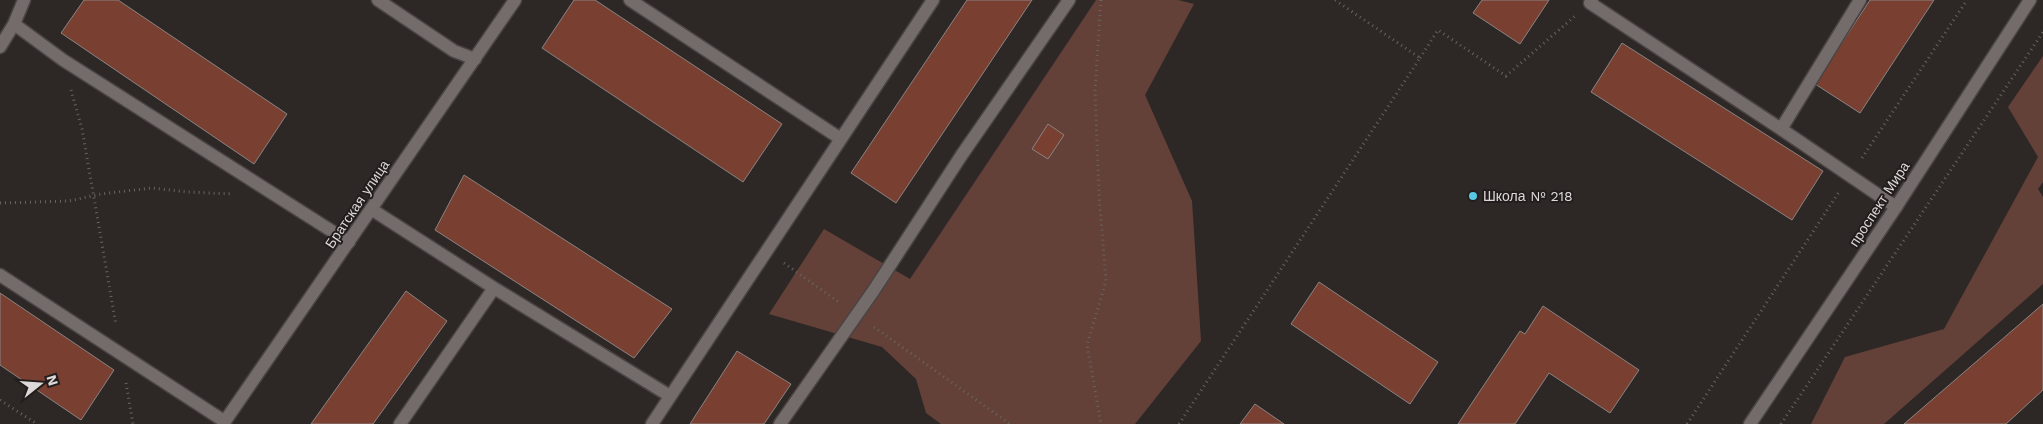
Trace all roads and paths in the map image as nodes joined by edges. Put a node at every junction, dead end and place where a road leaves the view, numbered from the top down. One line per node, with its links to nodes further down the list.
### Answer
1 (24, 0): 13 (street)
2 (378, 0): 17 (street)
3 (515, 0): 17 (street, Братская улица)
4 (630, 0): 20 (street)
5 (933, 0): 20 (street)
6 (1070, 0): 31 (street)
7 (1101, 0): 42 (path)
8 (1335, 0): 16 (path)
9 (1860, 0): 19 (street)
10 (1966, 0): 21 (path)
11 (2030, 0): 25 (street, проспект Мира)
12 (1591, 1): 16 (path); 19 (street)
13 (14, 24): 15 (street); 18 (street)
14 (2043, 32): 46 (path)
15 (0, 47)
16 (1420, 58): 43 (path)
17 (474, 59): 26 (street, Братская улица)
18 (63, 60): 22 (street); 23 (path)
19 (1782, 129): 21 (street)
20 (840, 139): 28 (street)
21 (1850, 176): 25 (street); 44 (path)
22 (267, 191): 23 (path); 27 (street)
23 (94, 195): 24 (path); 32 (path)
24 (0, 203)
25 (1896, 207): 45 (street, проспект Мира)
26 (371, 209): 27 (street, Братская улица); 30 (street)
27 (349, 242): 35 (street, Братская улица)
28 (767, 251): 31 (path); 33 (street)
29 (0, 275): 32 (street)
30 (494, 288): 33 (street); 38 (street)
31 (856, 315): 40 (street); 41 (path)
32 (121, 354): 35 (street); 37 (path)
33 (670, 396): 39 (street)
34 (0, 400): 36 (path)
35 (223, 423)
36 (37, 424)
37 (133, 424)
38 (400, 424)
39 (652, 424)
40 (780, 424)
41 (1010, 424)
42 (1102, 424)
43 (1179, 424)
44 (1687, 424)
45 (1750, 424)
46 (1781, 424)

